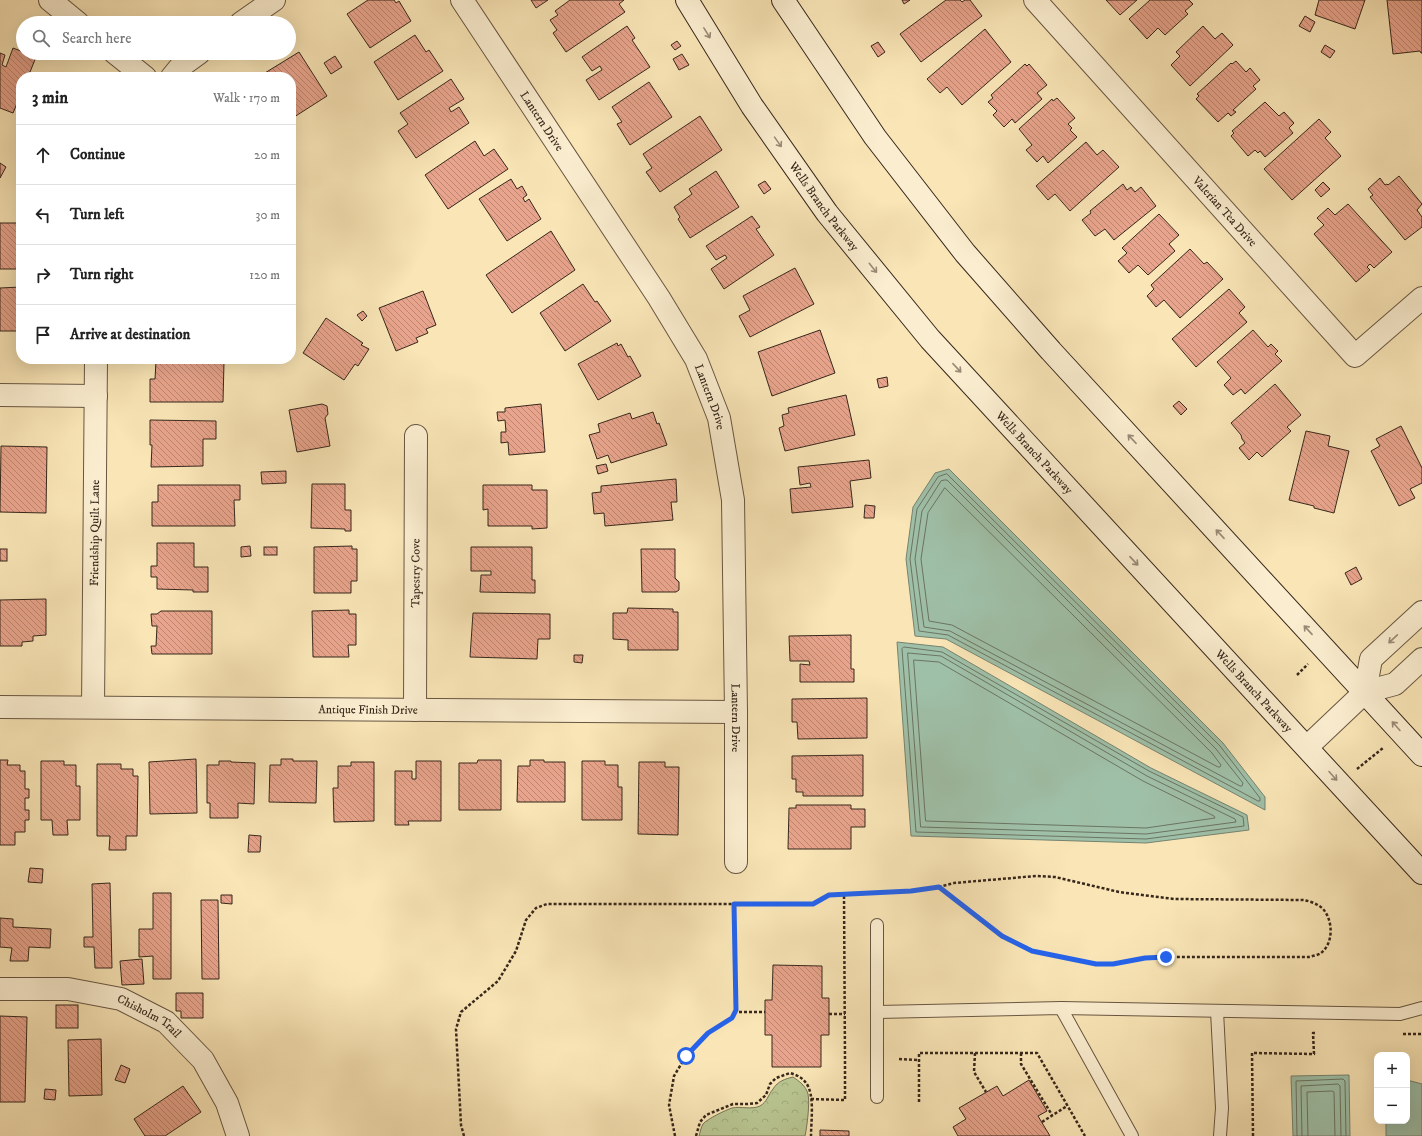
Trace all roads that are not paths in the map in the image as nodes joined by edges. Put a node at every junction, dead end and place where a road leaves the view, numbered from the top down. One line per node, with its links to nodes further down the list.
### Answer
1 (50, 0): 7 (street)
2 (274, 0): 8 (street)
3 (462, 0): 24 (street, Lantern Drive)
4 (687, 0): 25 (street, Wells Branch Parkway, one-way to 25)
5 (783, 0): 20 (street, one-way to 5)
6 (1035, 0): 13 (street, Valerian Tea Drive)
7 (69, 16)
8 (251, 16)
9 (124, 60): 11 (street)
10 (189, 60): 12 (street)
11 (139, 72)
12 (176, 72)
13 (1422, 298)
14 (96, 364): 16 (street, Friendship Quilt Lane)
15 (0, 395): 16 (street)
16 (96, 396): 22 (street, Friendship Quilt Lane)
17 (416, 436): 23 (street, Tapestry Cove)
18 (1422, 612): 20 (street, one-way to 20)
19 (1422, 659): 20 (street)
20 (1365, 692): 25 (street); 26 (street, one-way to 20)
21 (0, 707): 22 (street, Antique Finish Drive)
22 (93, 707): 23 (street, Antique Finish Drive)
23 (415, 710): 24 (street, Antique Finish Drive)
24 (736, 712): 27 (street, Lantern Drive)
25 (1307, 747): 28 (street, Wells Branch Parkway, one-way to 28)
26 (1422, 754)
27 (736, 862)
28 (1422, 873)
29 (877, 925): 34 (lane)
30 (0, 989): 36 (street, Chisholm Trail)
31 (1061, 1008): 33 (lane); 34 (lane); 37 (lane)
32 (1422, 1008): 33 (lane)
33 (1217, 1010): 38 (lane)
34 (878, 1012): 35 (lane)
35 (877, 1097)
36 (238, 1136)
37 (1132, 1136)
38 (1220, 1136)

